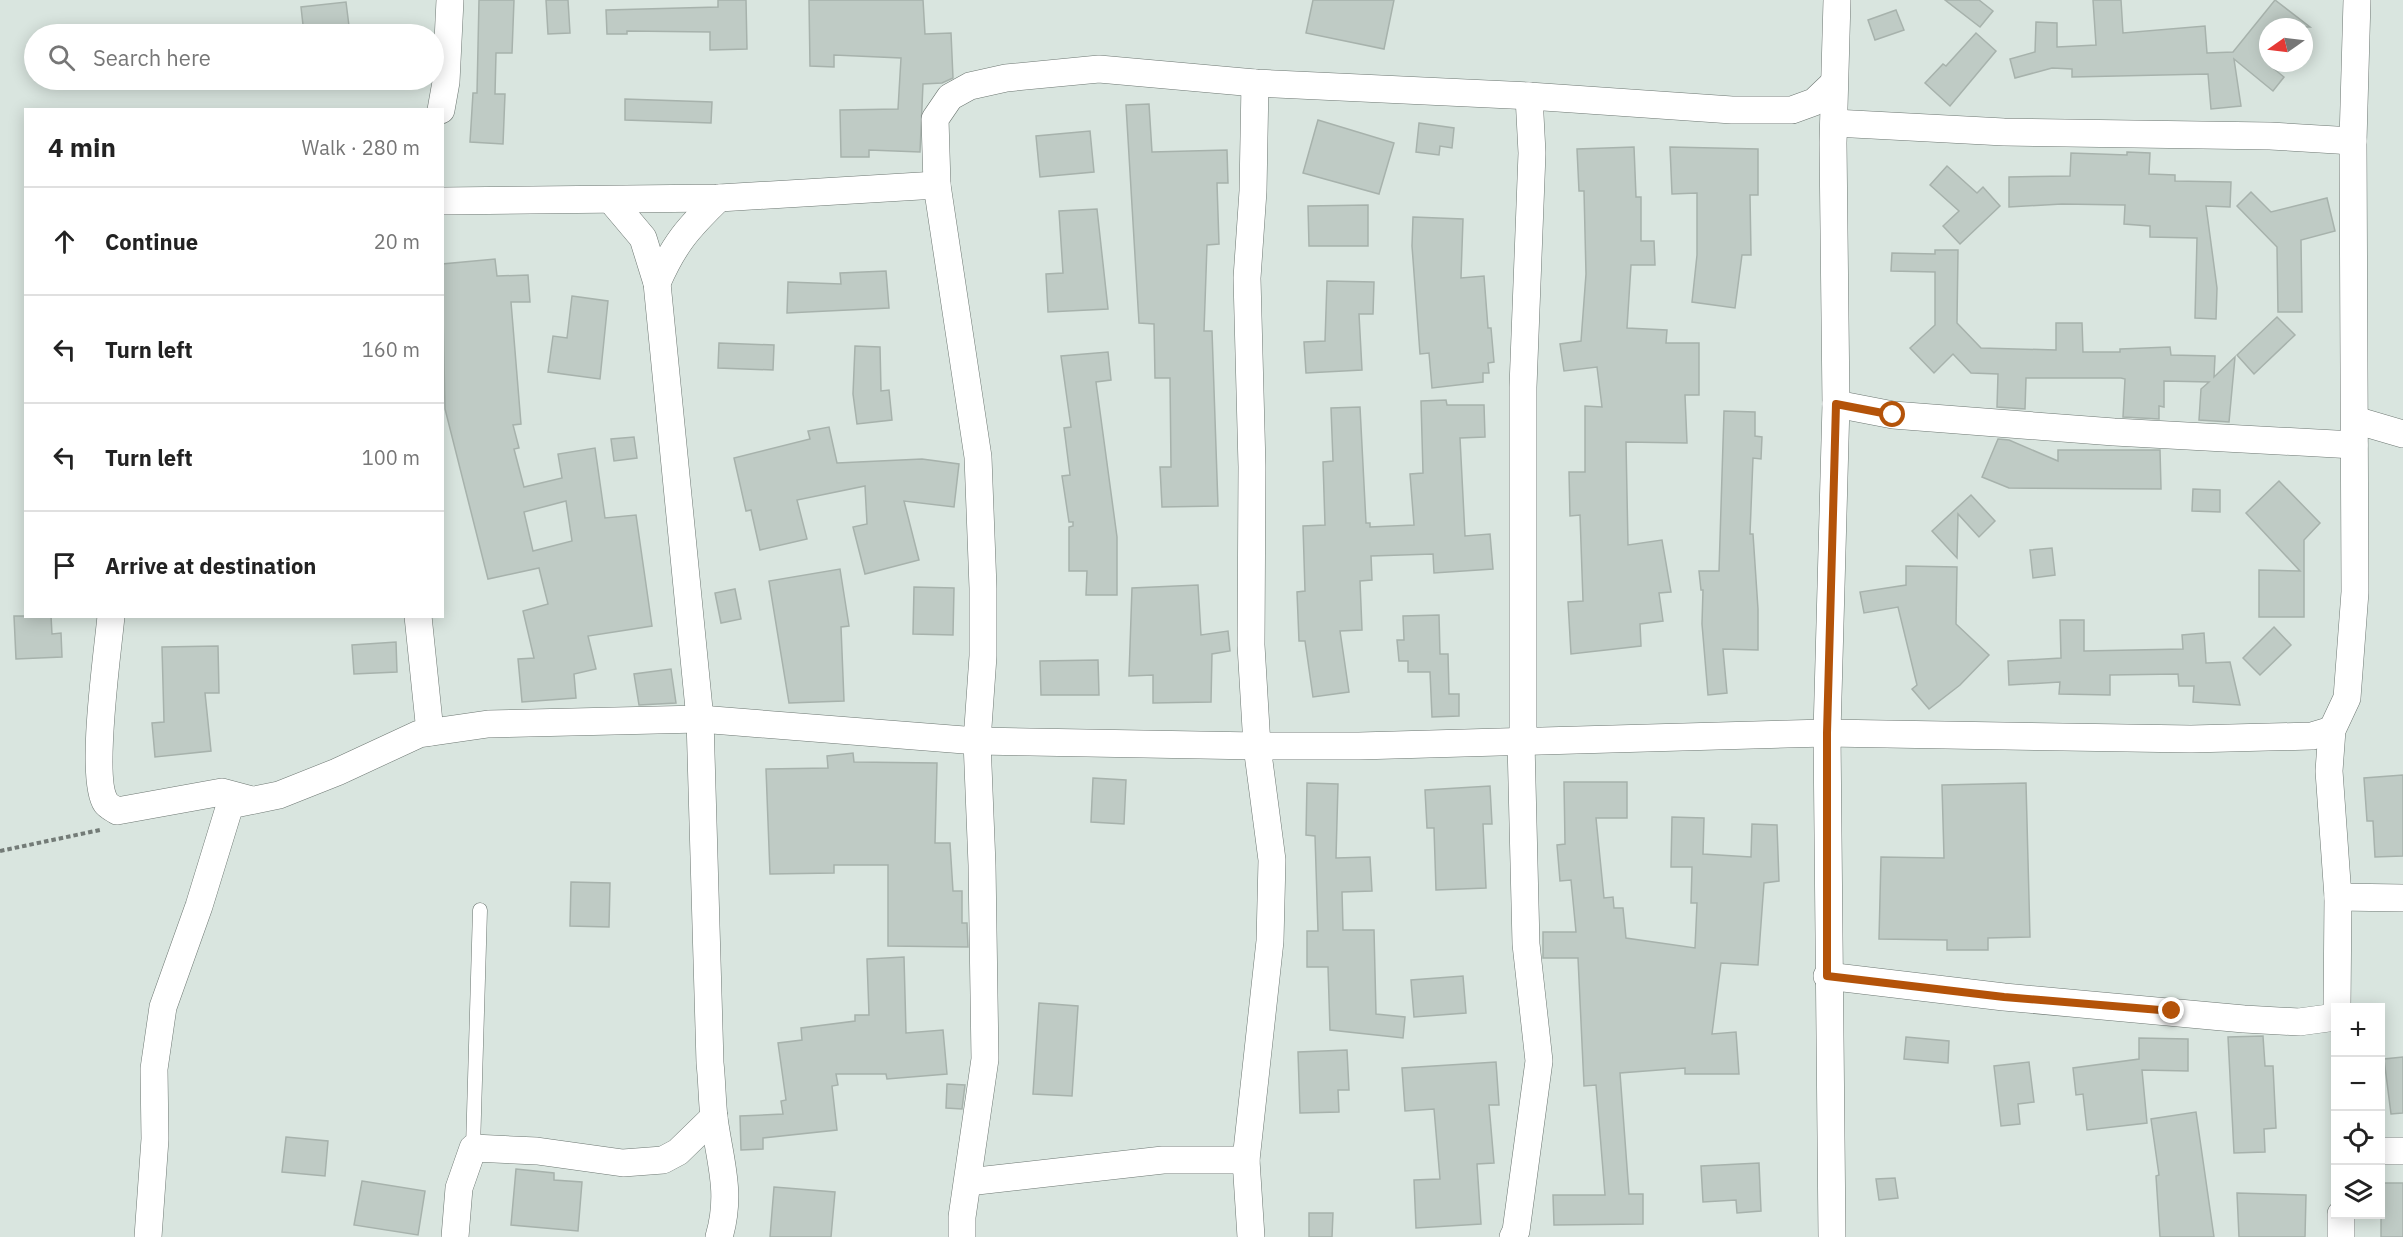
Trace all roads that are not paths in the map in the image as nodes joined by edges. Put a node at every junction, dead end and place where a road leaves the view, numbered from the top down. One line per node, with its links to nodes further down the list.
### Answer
1 (450, 0): 7 (street)
2 (1837, 0): 5 (street)
3 (2357, 0): 10 (street)
4 (1255, 83): 6 (street); 11 (street); 27 (street)
5 (1834, 83): 8 (street); 9 (street)
6 (1528, 96): 8 (street); 26 (street)
7 (441, 108)
8 (1792, 110): 9 (street)
9 (1834, 129): 10 (street); 16 (street)
10 (2353, 141): 17 (street)
11 (937, 185): 12 (street); 25 (street)
12 (719, 198): 14 (street); 15 (street)
13 (444, 201): 14 (street)
14 (610, 201): 15 (street)
15 (657, 283): 21 (street)
16 (1836, 404): 17 (street); 24 (street)
17 (2354, 432): 18 (street); 22 (street)
18 (2403, 434)
19 (111, 618): 28 (street)
20 (418, 618): 23 (street)
21 (700, 718): 23 (street); 25 (street); 35 (street)
22 (2332, 730): 24 (street); 29 (street)
23 (430, 732): 28 (street)
24 (1827, 733): 26 (street); 32 (street)
25 (977, 741): 27 (street); 40 (street)
26 (1522, 742): 27 (street); 47 (street)
27 (1257, 746): 39 (street)
28 (253, 801): 42 (street)
29 (2338, 897): 30 (street); 33 (street)
30 (2403, 898)
31 (480, 910): 36 (lane)
32 (1827, 976): 34 (street); 48 (street)
33 (2337, 1003)
34 (2331, 1018)
35 (714, 1118): 36 (street); 44 (street)
36 (473, 1149): 43 (street)
37 (2385, 1151): 38 (street)
38 (2403, 1151)
39 (1246, 1160): 40 (street); 46 (street)
40 (969, 1182): 45 (street)
41 (2341, 1219): 49 (street)
42 (148, 1237)
43 (455, 1237)
44 (719, 1237)
45 (962, 1237)
46 (1251, 1237)
47 (1513, 1237)
48 (1832, 1237)
49 (2341, 1237)

